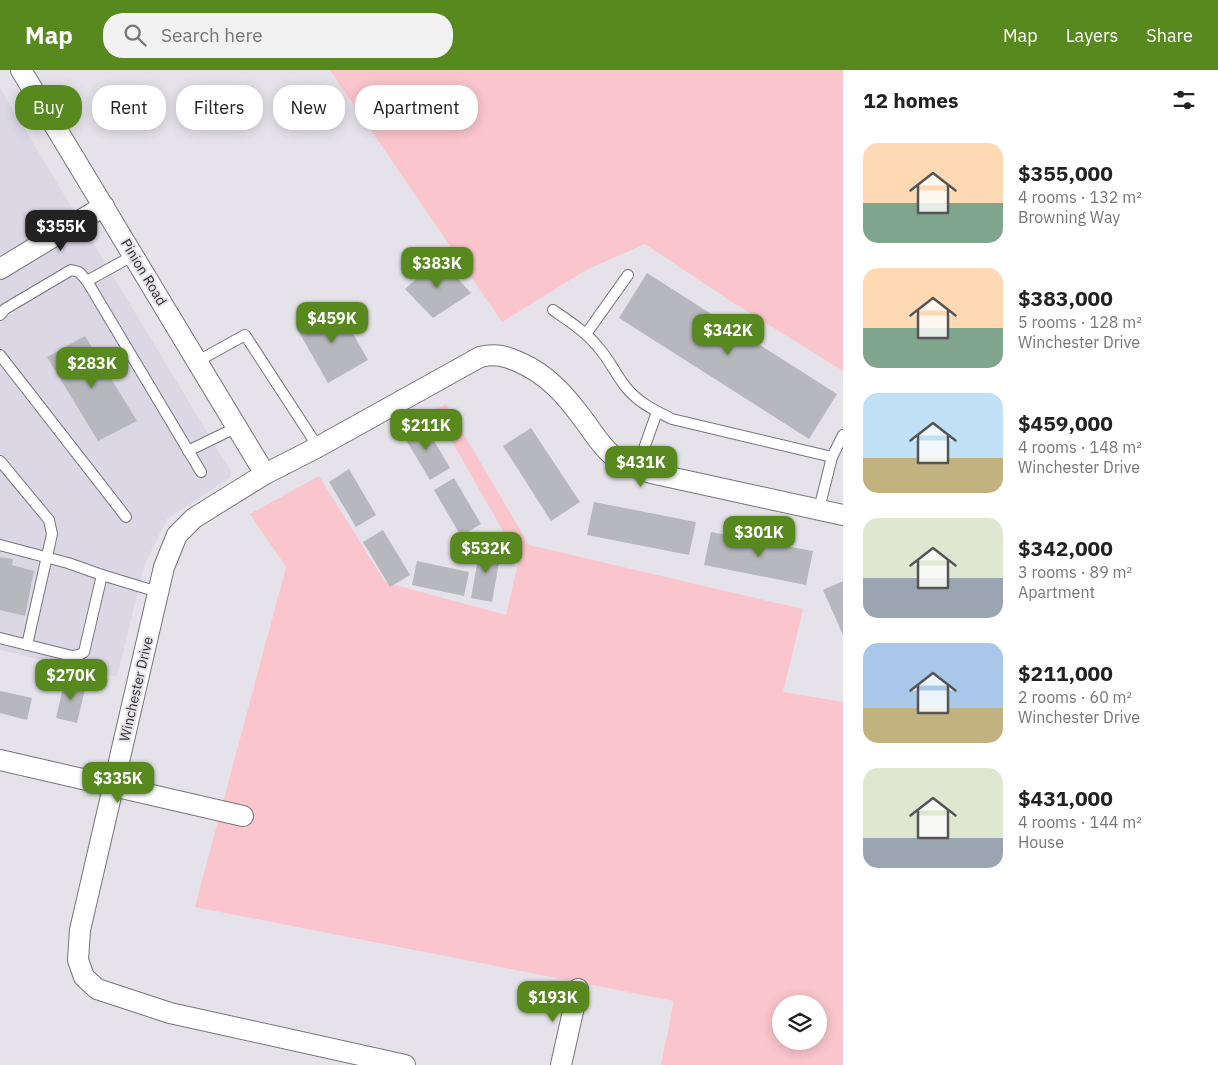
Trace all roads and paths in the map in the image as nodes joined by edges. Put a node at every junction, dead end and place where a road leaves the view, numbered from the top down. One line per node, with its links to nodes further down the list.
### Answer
1 (21, 70): 2 (street, Pinion Road)
2 (104, 206): 3 (street, Pinion Road); 4 (street)
3 (134, 255): 6 (lane); 11 (street, Pinion Road)
4 (0, 269)
5 (628, 275): 9 (lane)
6 (87, 281): 8 (lane); 16 (lane)
7 (553, 310): 9 (lane)
8 (0, 315)
9 (586, 334): 12 (lane)
10 (0, 355): 24 (lane)
11 (198, 361): 13 (street, Pinion Road); 15 (lane)
12 (657, 412): 17 (lane); 19 (lane)
13 (237, 428): 16 (lane); 21 (street, Pinion Road)
14 (843, 435): 17 (lane)
15 (318, 447): 19 (street, Winchester Drive); 21 (street, Winchester Drive)
16 (188, 451): 20 (lane)
17 (832, 456): 22 (lane)
18 (0, 462): 26 (lane)
19 (637, 468): 22 (street)
20 (201, 472)
21 (265, 474): 28 (street, Winchester Drive)
22 (819, 509): 23 (street)
23 (843, 515)
24 (126, 517)
25 (0, 545): 26 (lane)
26 (48, 557): 27 (lane); 30 (lane)
27 (102, 575): 28 (lane); 30 (lane)
28 (158, 592): 32 (street, Winchester Drive)
29 (0, 638): 30 (lane)
30 (27, 645)
31 (0, 760): 32 (street)
32 (114, 786): 33 (street); 35 (street, Winchester Drive)
33 (243, 816)
34 (578, 988): 36 (street)
35 (405, 1065)
36 (561, 1065)

